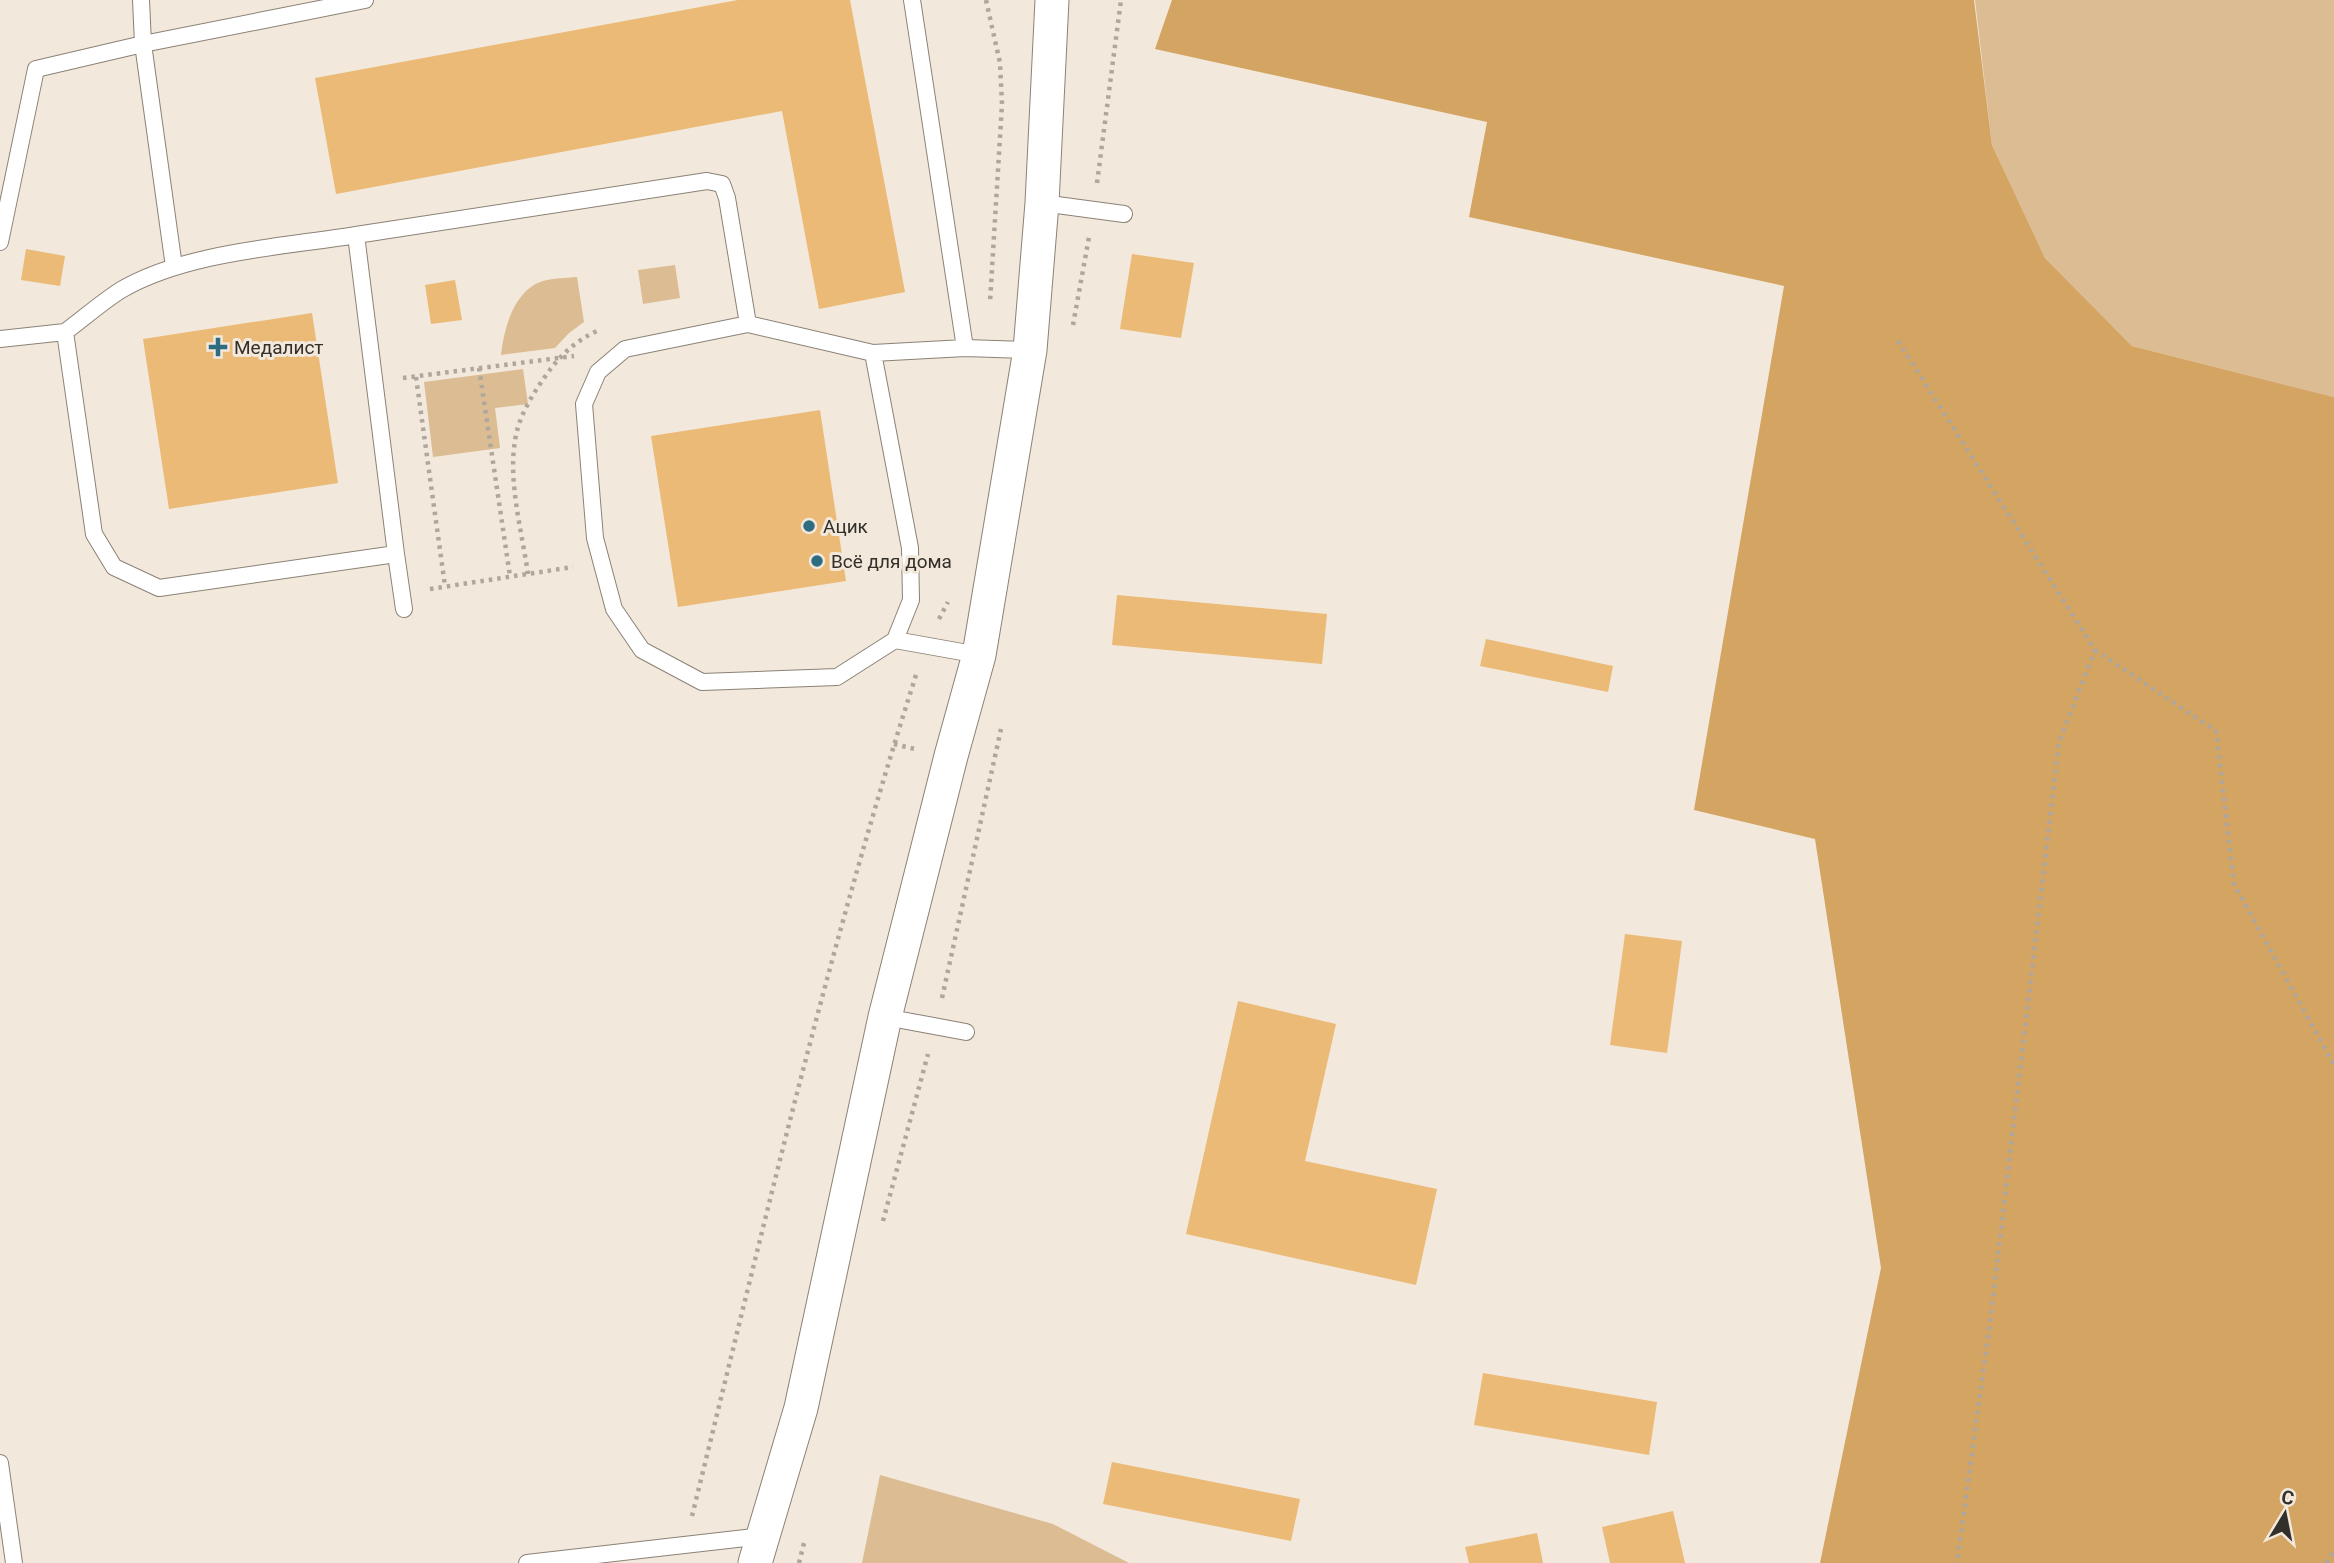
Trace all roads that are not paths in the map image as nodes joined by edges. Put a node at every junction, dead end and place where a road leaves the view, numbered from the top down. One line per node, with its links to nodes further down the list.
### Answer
1 (141, 0): 5 (lane)
2 (365, 0): 5 (lane)
3 (912, 0): 14 (lane)
4 (1052, 0): 6 (street)
5 (143, 44): 9 (lane); 10 (lane)
6 (1042, 203): 7 (lane); 15 (street)
7 (1124, 214)
8 (356, 236): 10 (lane); 11 (lane); 17 (lane)
9 (0, 242)
10 (174, 267): 12 (lane)
11 (748, 324): 16 (lane); 19 (lane)
12 (65, 332): 13 (lane); 17 (lane)
13 (0, 339)
14 (965, 348): 15 (lane); 16 (lane)
15 (1030, 350): 20 (street)
16 (873, 353): 19 (lane)
17 (396, 554): 18 (lane)
18 (403, 601)
19 (895, 640): 20 (lane)
20 (979, 655): 21 (street)
21 (885, 1017): 22 (lane); 24 (street)
22 (966, 1032)
23 (0, 1463): 25 (lane)
24 (759, 1550): 26 (lane)
25 (14, 1563)
26 (527, 1563)

